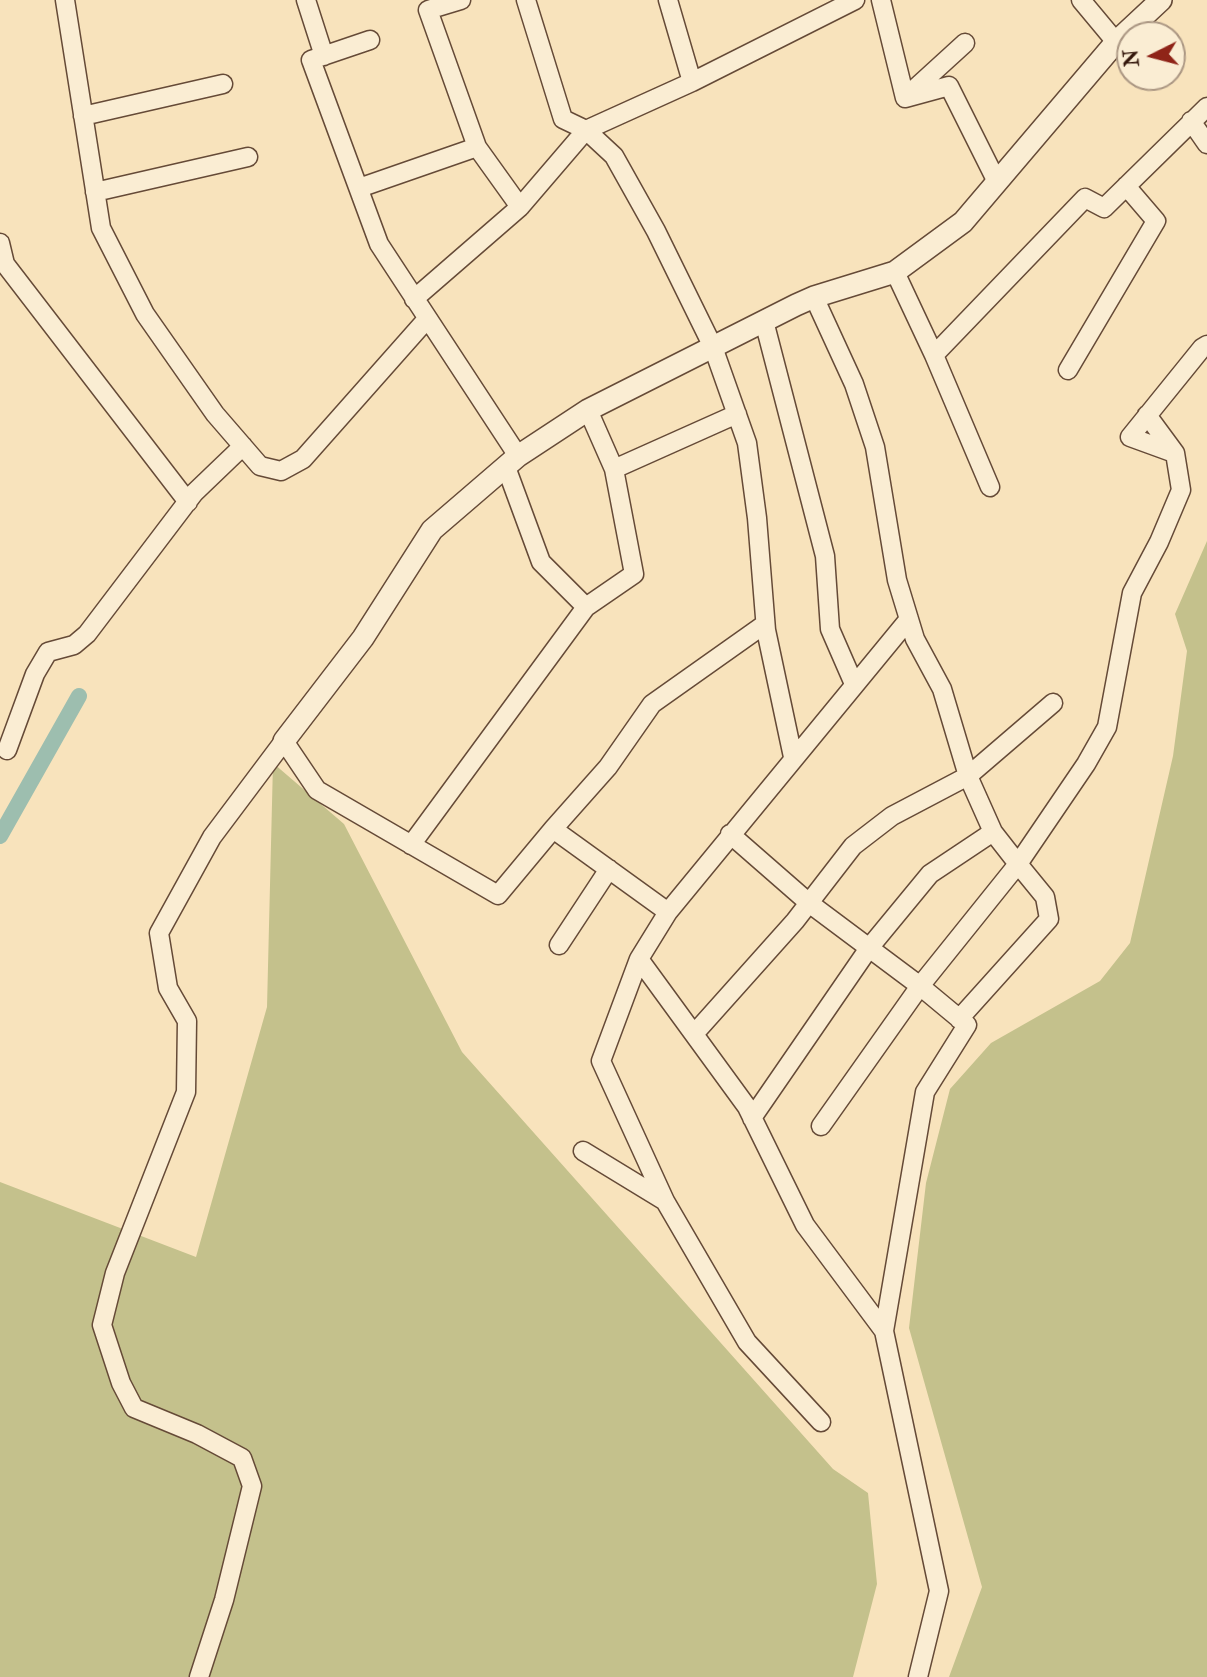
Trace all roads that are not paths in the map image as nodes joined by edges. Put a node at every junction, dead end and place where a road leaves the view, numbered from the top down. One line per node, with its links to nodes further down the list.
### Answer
1 (65, 0): 20 (street)
2 (306, 0): 15 (street)
3 (461, 0): 10 (street)
4 (526, 0): 22 (street)
5 (668, 0): 16 (street)
6 (855, 0): 16 (street)
7 (881, 0): 18 (street)
8 (1081, 0): 13 (street)
9 (1161, 0): 11 (street)
10 (427, 5): 24 (street)
11 (1138, 21)
12 (370, 40): 15 (street)
13 (1116, 42): 26 (street)
14 (965, 43): 18 (street)
15 (324, 56): 28 (street)
16 (692, 82): 22 (street)
17 (223, 83): 20 (street)
18 (905, 98): 26 (street)
19 (1207, 107): 21 (street)
20 (83, 117): 29 (street)
21 (1191, 121): 23 (street); 27 (street)
22 (586, 130): 30 (street); 38 (street)
23 (1207, 144)
24 (477, 148): 28 (street); 30 (street)
25 (248, 157): 29 (street)
26 (996, 180): 32 (street)
27 (1126, 186): 39 (street); 40 (street)
28 (359, 188): 34 (street)
29 (95, 192): 44 (street)
30 (520, 206): 34 (street)
31 (0, 243): 49 (street)
32 (895, 272): 33 (street); 39 (street)
33 (814, 296): 36 (street); 51 (street)
34 (414, 299): 35 (street)
35 (427, 320): 44 (street); 46 (street)
36 (764, 321): 38 (street); 53 (street)
37 (1207, 345): 43 (street)
38 (713, 347): 41 (street); 42 (street)
39 (934, 355): 48 (street)
40 (1068, 370)
41 (588, 410): 46 (street); 47 (street)
42 (737, 414): 47 (street); 52 (street)
43 (1147, 415): 45 (street); 45 (street)
44 (243, 446): 49 (street)
45 (1175, 453): 63 (street)
46 (512, 462): 50 (street); 55 (street)
47 (614, 469): 50 (street)
48 (990, 487)
49 (188, 502): 56 (street)
50 (586, 607): 62 (street)
51 (909, 619): 53 (street); 58 (street)
52 (765, 624): 57 (street); 59 (street)
53 (854, 684): 57 (street)
54 (1053, 703): 58 (street)
55 (284, 741): 62 (street); 79 (street)
56 (7, 750)
57 (793, 757): 61 (street)
58 (968, 776): 60 (street); 65 (street)
59 (554, 829): 62 (street); 64 (street)
60 (993, 832): 63 (street); 68 (street)
61 (730, 834): 65 (street); 66 (street)
62 (411, 845)
63 (1018, 864): 70 (street); 71 (street)
64 (610, 870): 66 (street); 67 (street)
65 (809, 903): 68 (street); 72 (street)
66 (668, 912): 69 (street)
67 (559, 946)
68 (869, 948): 70 (street); 73 (street)
69 (639, 959): 72 (street); 76 (street)
70 (920, 986): 71 (street); 74 (street)
71 (959, 1018): 77 (street)
72 (694, 1034): 73 (street)
73 (752, 1118): 77 (street)
74 (821, 1126)
75 (583, 1151): 76 (street)
76 (665, 1201): 78 (street)
77 (884, 1331): 80 (street)
78 (821, 1422)
79 (200, 1677)
80 (918, 1677)

